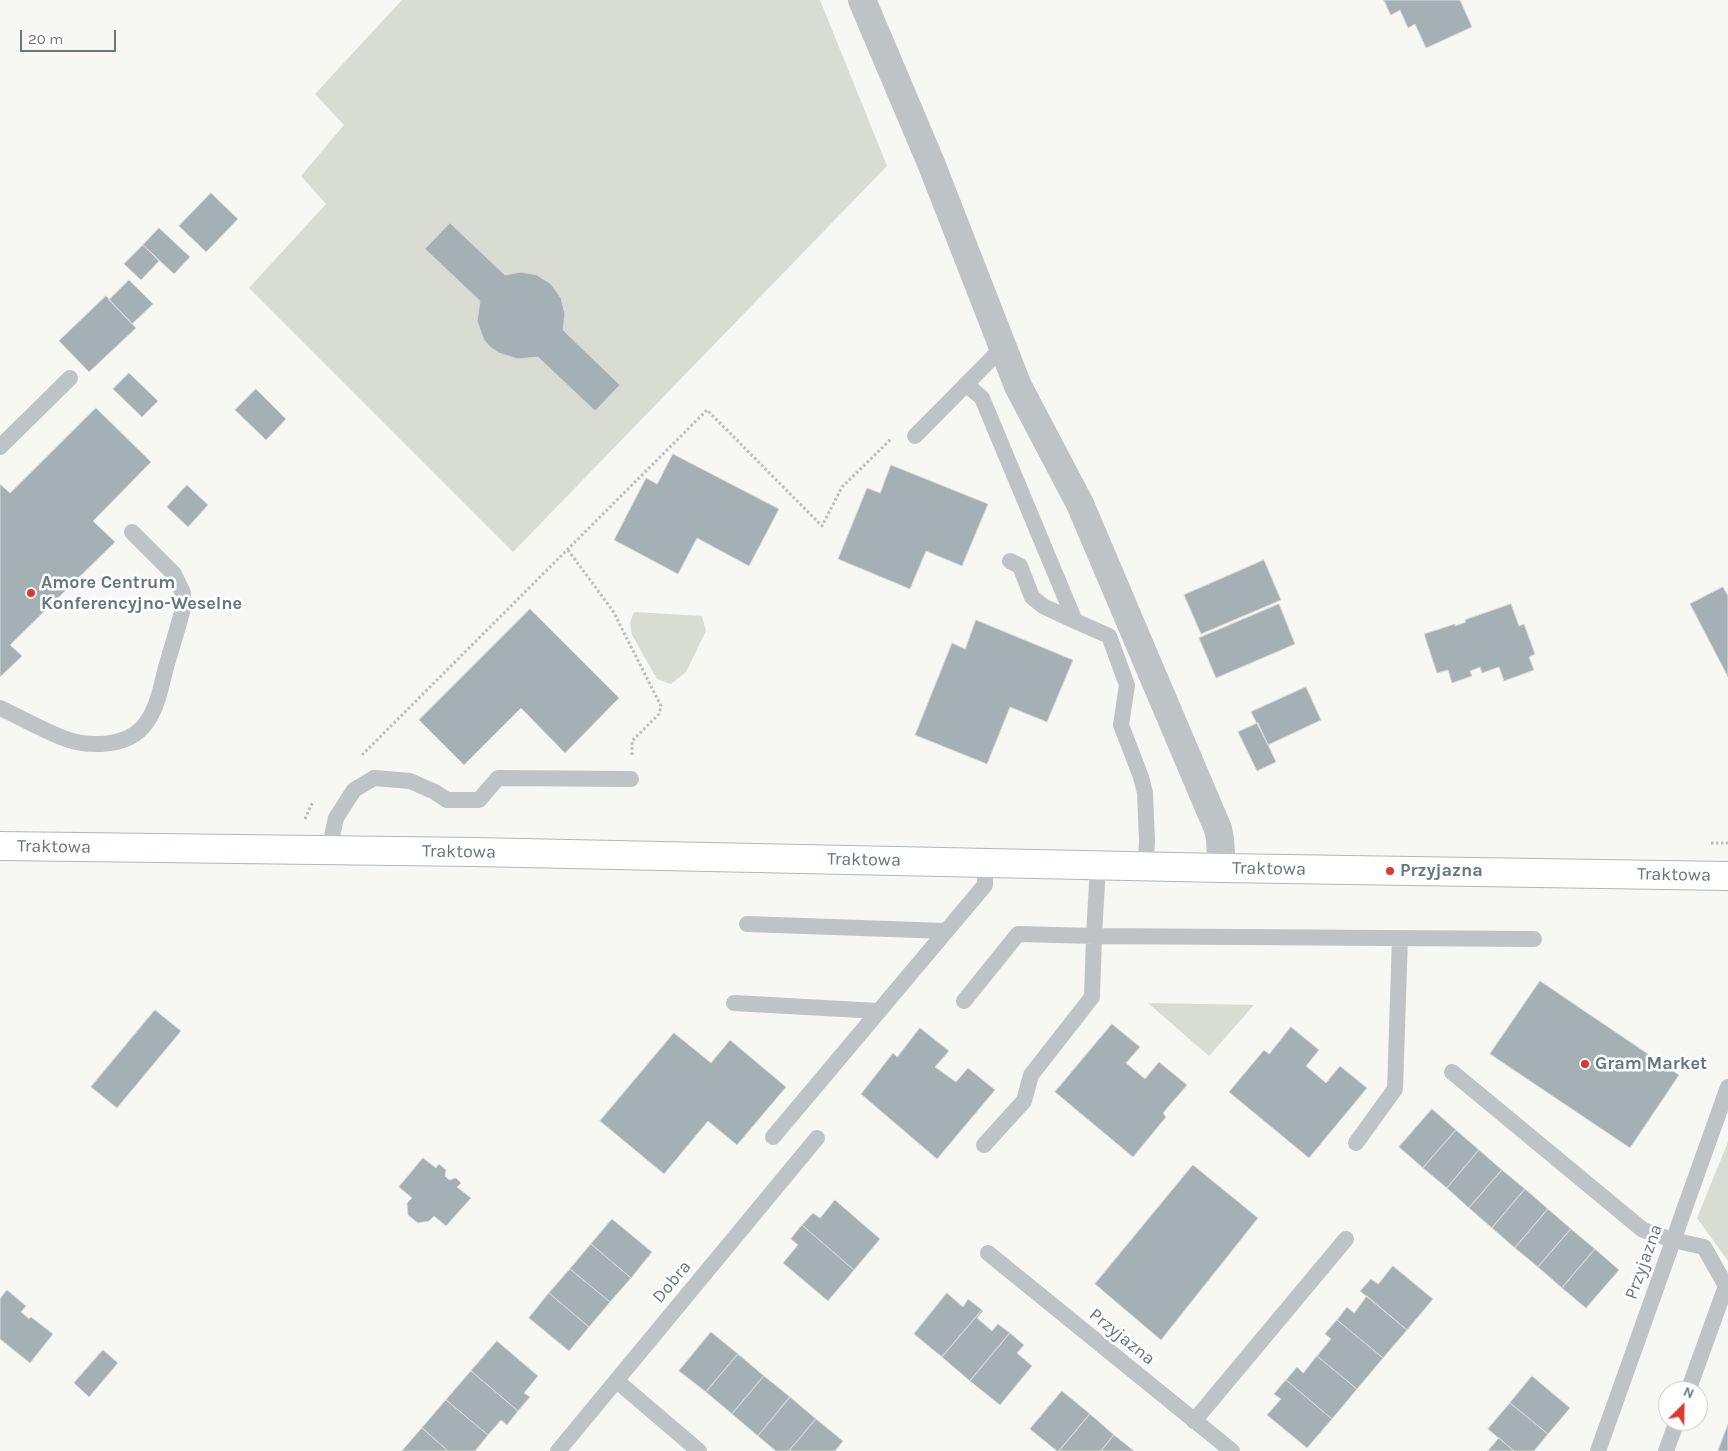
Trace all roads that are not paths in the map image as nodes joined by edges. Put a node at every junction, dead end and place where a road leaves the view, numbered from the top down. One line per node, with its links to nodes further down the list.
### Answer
1 (862, 0): 2 (street)
2 (1003, 347): 4 (lane); 17 (street)
3 (70, 378): 6 (lane)
4 (966, 384): 5 (lane); 9 (lane)
5 (915, 436)
6 (0, 447)
7 (132, 532): 10 (lane)
8 (1010, 560): 9 (lane)
9 (1075, 621): 16 (lane)
10 (0, 708)
11 (631, 779): 13 (lane)
12 (0, 846): 13 (main road, Traktowa)
13 (329, 850): 14 (main road, Traktowa)
14 (985, 863): 15 (main road, Traktowa); 20 (lane)
15 (1098, 865): 16 (main road, Traktowa); 21 (lane)
16 (1145, 867): 17 (main road, Traktowa)
17 (1222, 868): 18 (main road, Traktowa)
18 (1728, 876)
19 (747, 924): 20 (lane)
20 (946, 931): 26 (lane)
21 (1094, 936): 22 (lane); 24 (lane); 32 (lane)
22 (1400, 938): 23 (lane); 31 (lane)
23 (1534, 939)
24 (964, 1002)
25 (734, 1003): 26 (lane)
26 (878, 1011): 29 (lane)
27 (1452, 1072): 34 (lane)
28 (1728, 1086): 34 (lane, Przyjazna)
29 (773, 1136)
30 (817, 1138): 36 (lane, Dobra)
31 (1356, 1143)
32 (984, 1145)
33 (1346, 1239): 38 (lane)
34 (1673, 1240): 37 (lane); 43 (lane, Przyjazna)
35 (988, 1253): 38 (lane, Przyjazna)
36 (617, 1381): 40 (lane, Dobra); 41 (lane)
37 (1692, 1381)
38 (1194, 1420): 42 (lane, Przyjazna)
39 (1673, 1431): 44 (lane)
40 (558, 1451)
41 (699, 1451)
42 (1232, 1451)
43 (1598, 1451)
44 (1666, 1451)

